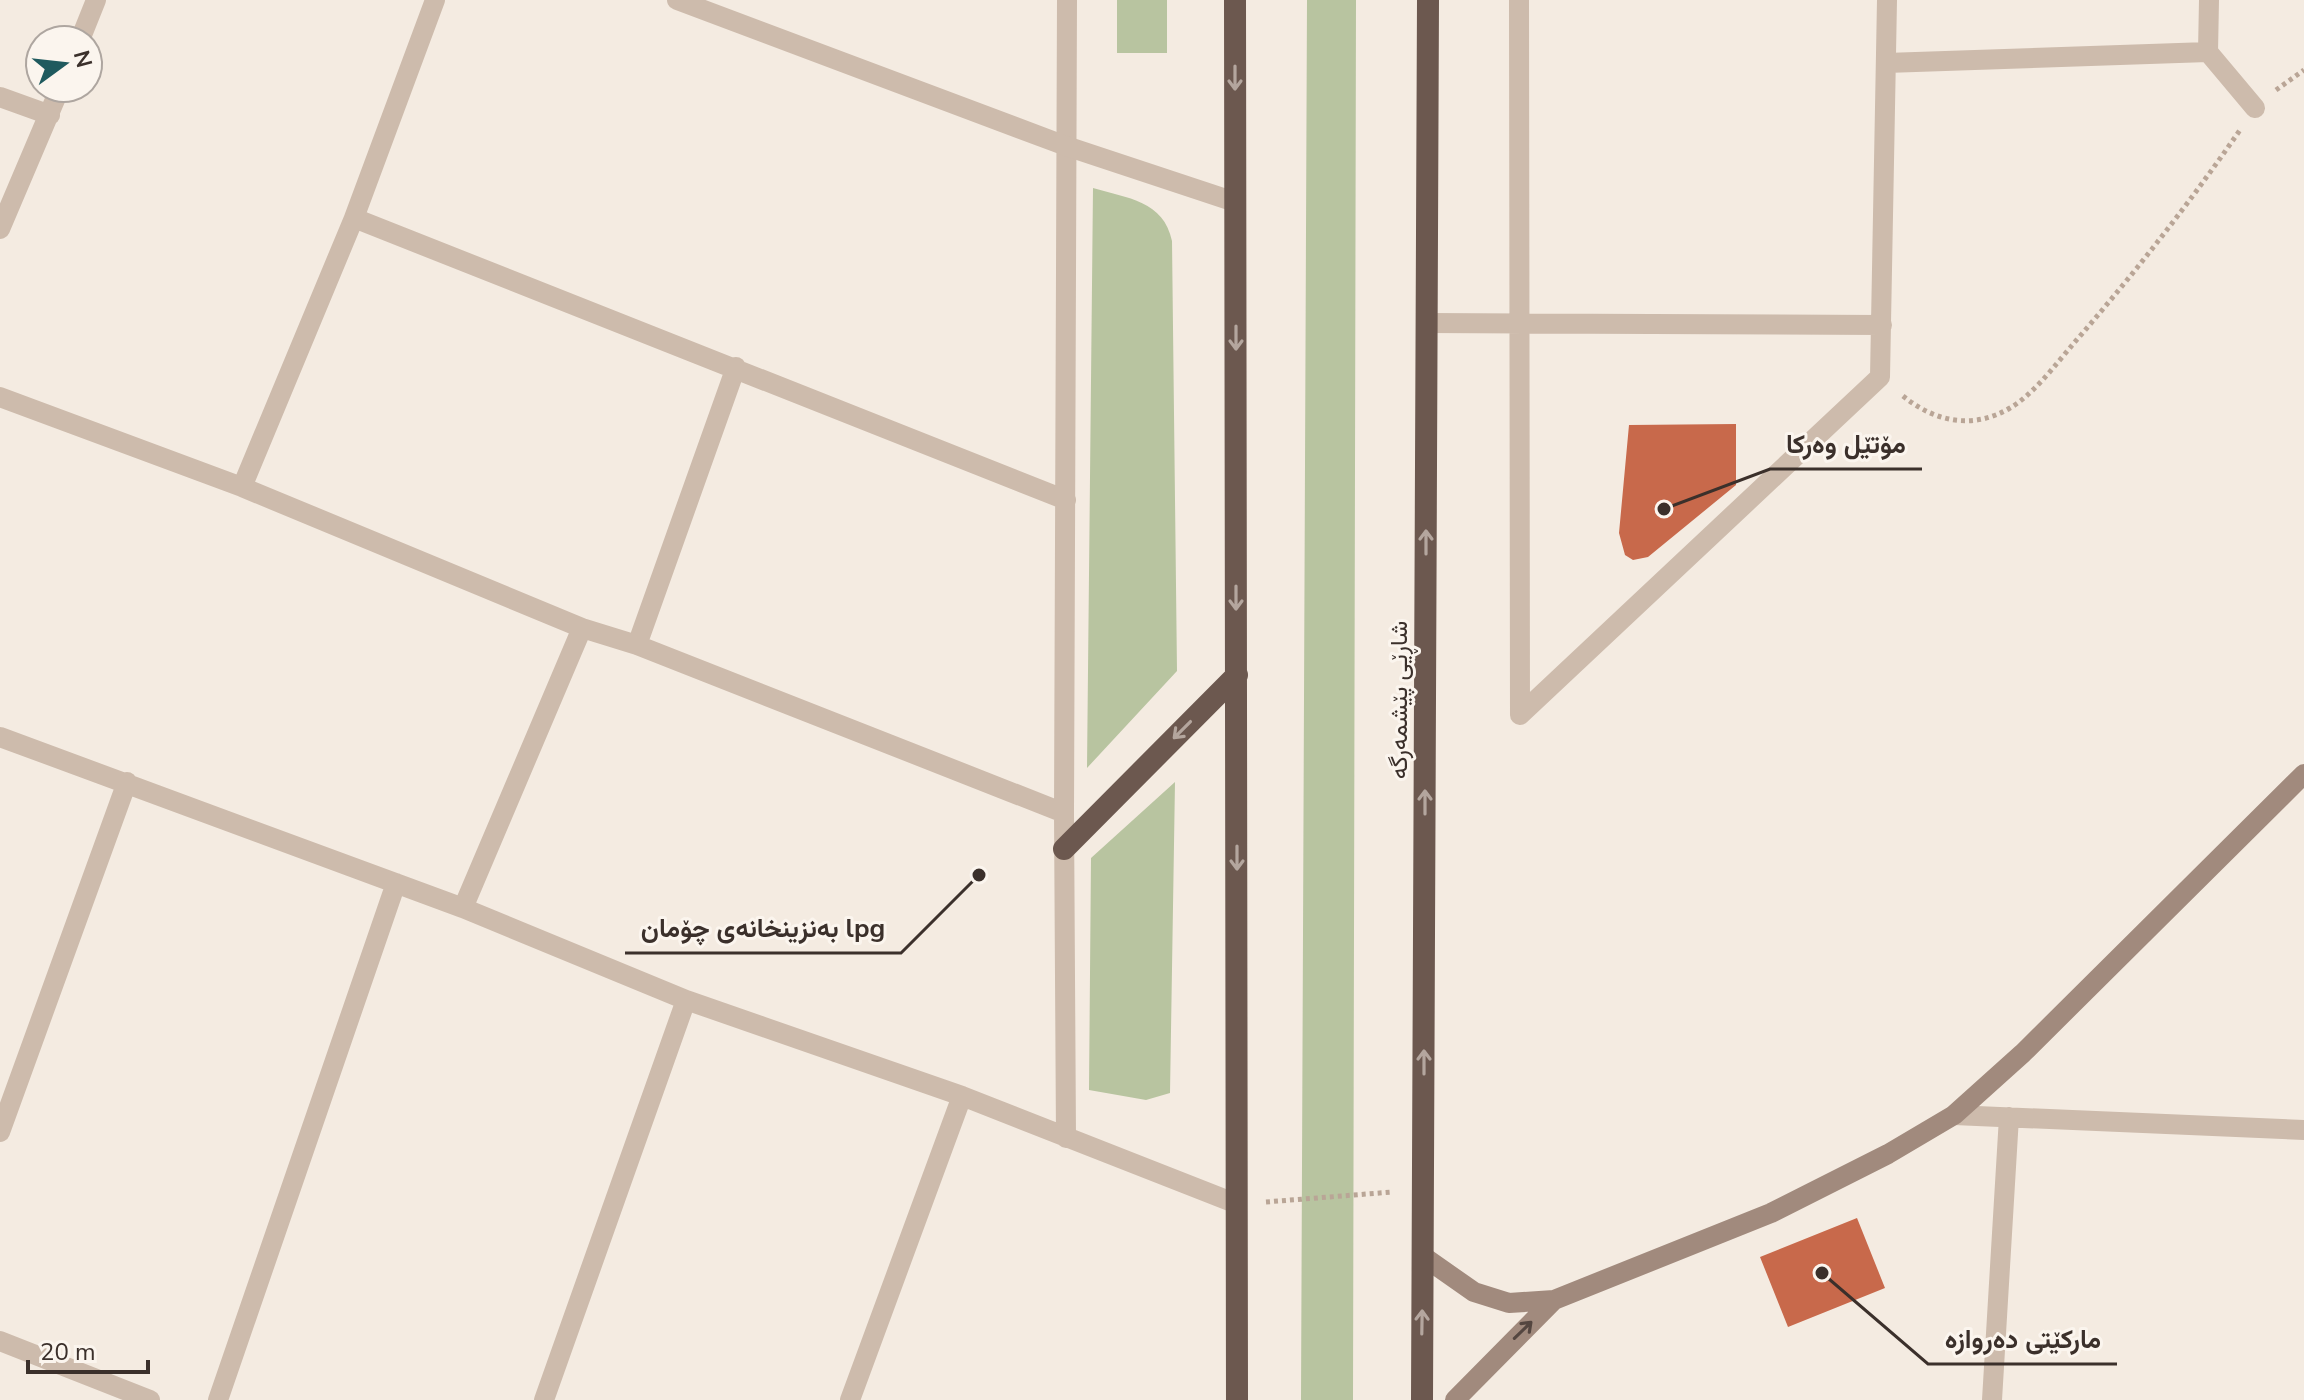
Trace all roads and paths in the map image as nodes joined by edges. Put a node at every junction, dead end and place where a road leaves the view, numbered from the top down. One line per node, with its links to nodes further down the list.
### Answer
1 (96, 0): 10 (street)
2 (435, 0): 20 (street)
3 (677, 0): 18 (street)
4 (1067, 0): 18 (street)
5 (1235, 0): 19 (highway, one-way to 19)
6 (1428, 0): 23 (highway, شاڕێی پێشمەرگە)
7 (1519, 0): 22 (street)
8 (1887, 0): 12 (street)
9 (2209, 0): 11 (street)
10 (86, 24)
11 (2208, 52): 12 (street); 16 (street)
12 (1886, 63): 24 (street)
13 (2304, 70): 16 (path)
14 (0, 97): 17 (street)
15 (54, 104): 17 (street)
16 (2255, 108): 26 (path)
17 (50, 115): 21 (street)
18 (1066, 146): 19 (street); 29 (street)
19 (1235, 202): 32 (highway, one-way to 32)
20 (354, 218): 25 (street); 28 (street)
21 (0, 229)
22 (1520, 322): 23 (street); 24 (street); 26 (street)
23 (1427, 323): 47 (highway, شاڕێی پێشمەرگە, one-way to 23)
24 (1882, 325): 26 (street)
25 (736, 367): 29 (street); 31 (street)
26 (1880, 377)
27 (0, 397): 28 (street)
28 (242, 487): 30 (street)
29 (1066, 500): 36 (street)
30 (582, 628): 31 (street); 39 (street)
31 (637, 645): 36 (street)
32 (1237, 675): 37 (highway, one-way to 37); 48 (highway, one-way to 48)
33 (0, 737): 35 (street)
34 (2304, 774): 42 (main road)
35 (127, 782): 38 (street); 45 (street)
36 (1064, 813): 37 (street)
37 (1064, 849): 46 (street)
38 (396, 883): 39 (street); 53 (street)
39 (463, 908): 40 (street)
40 (686, 1000): 41 (street); 54 (street)
41 (962, 1096): 46 (street); 55 (street)
42 (1954, 1115): 43 (street); 50 (main road)
43 (2009, 1117): 44 (street); 59 (street)
44 (2304, 1130)
45 (0, 1132)
46 (1066, 1138): 48 (street)
47 (1424, 1190): 48 (path); 49 (highway, شاڕێی پێشمەرگە)
48 (1237, 1204): 56 (highway)
49 (1424, 1257): 50 (main road); 57 (highway, شاڕێی پێشمەرگە, one-way to 49)
50 (1554, 1300): 58 (main road, one-way to 50)
51 (0, 1341): 52 (street)
52 (150, 1400)
53 (218, 1400)
54 (544, 1400)
55 (850, 1400)
56 (1237, 1400)
57 (1422, 1400)
58 (1455, 1400)
59 (1992, 1400)

